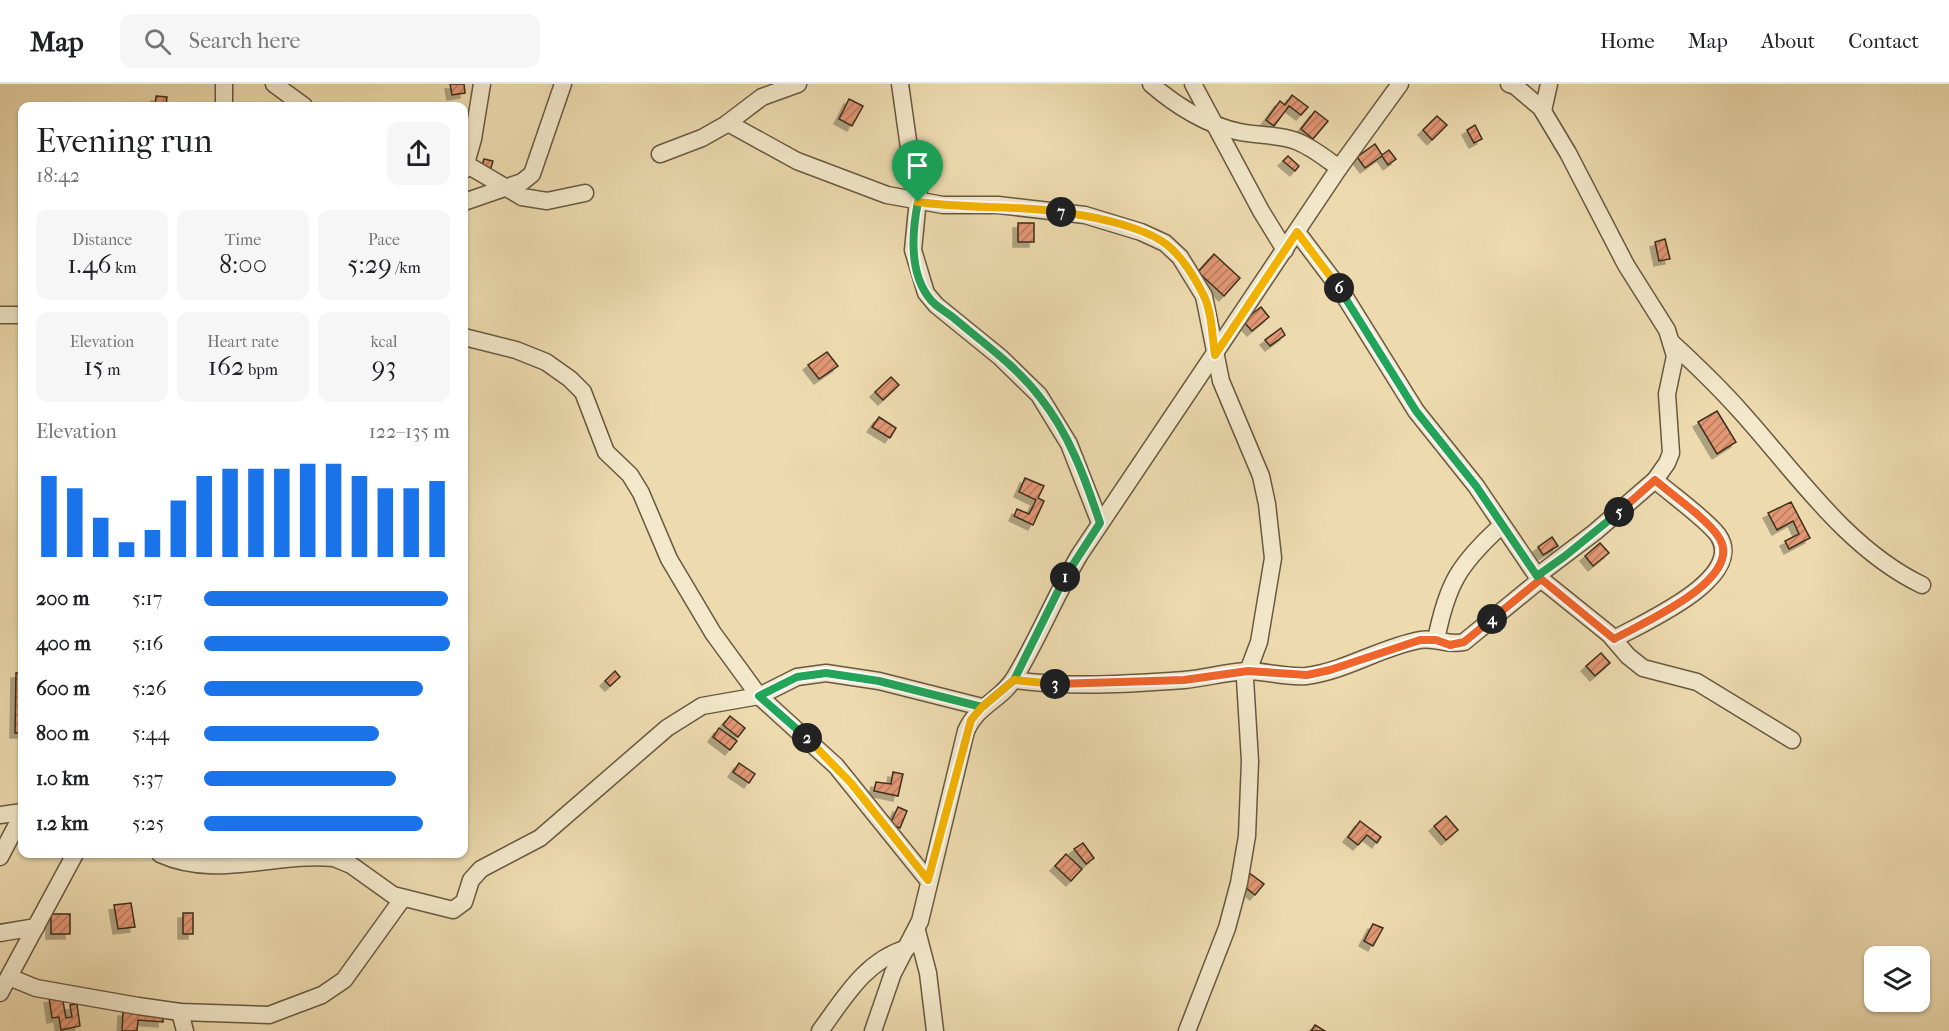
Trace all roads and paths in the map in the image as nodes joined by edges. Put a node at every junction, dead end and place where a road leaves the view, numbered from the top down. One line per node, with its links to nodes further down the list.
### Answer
1 (224, 84): 12 (street)
2 (274, 84): 13 (street)
3 (482, 84): 17 (street)
4 (563, 84): 21 (street)
5 (798, 84): 15 (street)
6 (900, 84): 24 (street)
7 (1151, 84): 16 (street)
8 (1193, 84): 16 (street)
9 (1400, 84): 20 (street)
10 (1509, 84): 14 (street)
11 (1549, 84): 14 (street)
12 (224, 102)
13 (299, 102)
14 (1543, 111): 30 (street)
15 (728, 123): 18 (street); 24 (street)
16 (1215, 125): 20 (street); 26 (street)
17 (468, 152)
18 (660, 154)
19 (468, 168): 21 (street)
20 (1339, 168): 25 (street)
21 (504, 188): 22 (street); 23 (street)
22 (585, 193)
23 (468, 201)
24 (918, 202): 31 (street); 33 (street)
25 (1297, 232): 26 (street); 34 (street)
26 (1285, 250): 31 (street)
27 (0, 315): 28 (street)
28 (18, 315)
29 (468, 338): 41 (street)
30 (1671, 342): 32 (street); 36 (street)
31 (1215, 355): 33 (street); 39 (street)
32 (1655, 480): 35 (street); 37 (street)
33 (1100, 523): 40 (street)
34 (1502, 525): 35 (street); 38 (street)
35 (1539, 577): 37 (street); 38 (street)
36 (1922, 585)
37 (1614, 639): 43 (street)
38 (1436, 640): 39 (street)
39 (1248, 671): 40 (street); 65 (street)
40 (1014, 680): 42 (street)
41 (759, 696): 42 (street); 52 (street); 53 (street)
42 (982, 707): 52 (street)
43 (1792, 740)
44 (18, 813): 45 (street)
45 (0, 815)
46 (18, 821): 47 (street)
47 (0, 857)
48 (73, 858): 54 (street)
49 (173, 858): 50 (street)
50 (334, 858)
51 (334, 858): 53 (street)
52 (928, 880): 55 (street)
53 (403, 898): 60 (street)
54 (36, 927): 56 (street); 58 (street)
55 (917, 931): 57 (street); 64 (street)
56 (0, 933)
57 (907, 948): 62 (street); 63 (street)
58 (9, 977): 59 (street); 60 (street)
59 (0, 993)
60 (180, 1012): 61 (street)
61 (185, 1031)
62 (820, 1031)
63 (873, 1031)
64 (935, 1031)
65 (1186, 1031)

